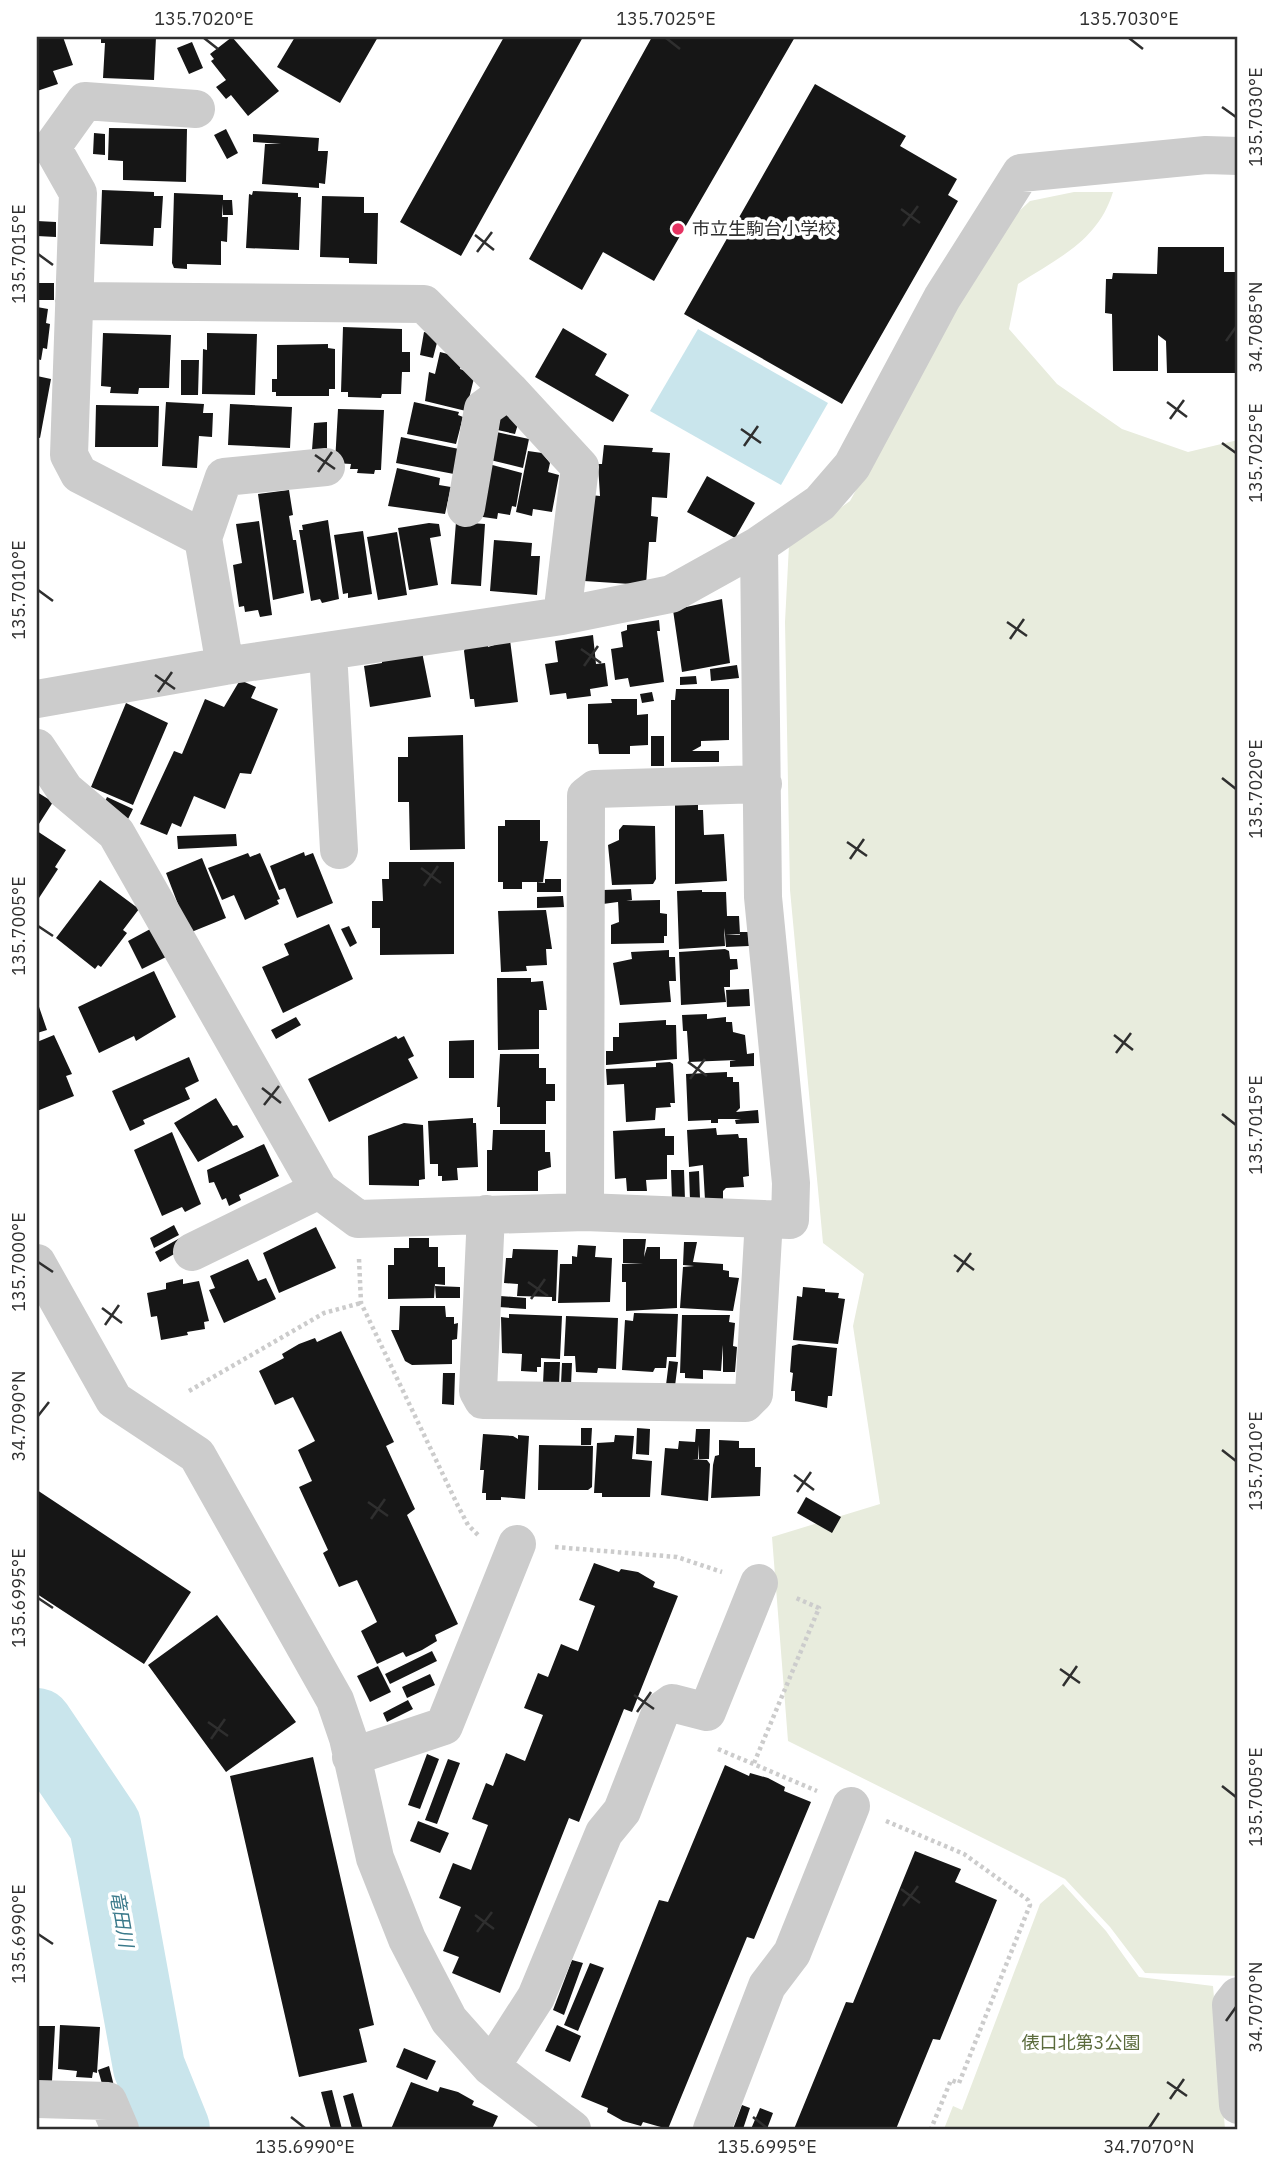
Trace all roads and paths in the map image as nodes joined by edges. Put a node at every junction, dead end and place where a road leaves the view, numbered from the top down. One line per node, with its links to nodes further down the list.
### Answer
1 (196, 109): 3 (street)
2 (1238, 156): 8 (street)
3 (74, 302): 4 (street); 7 (street)
4 (509, 390): 6 (street); 9 (street)
5 (326, 467): 7 (street)
6 (466, 508)
7 (203, 538): 11 (street)
8 (759, 545): 9 (street); 14 (street)
9 (562, 615): 10 (street)
10 (328, 651): 11 (street); 15 (street)
11 (225, 666): 12 (street)
12 (37, 699)
13 (37, 748): 16 (street)
14 (763, 785): 17 (street); 20 (street)
15 (339, 850)
16 (319, 1190): 19 (street); 21 (street)
17 (585, 1212): 18 (street); 20 (street)
18 (486, 1214): 19 (street); 20 (street)
19 (358, 1219): 23 (path)
20 (764, 1219)
21 (192, 1252)
22 (37, 1263): 28 (street)
23 (360, 1303): 24 (path); 25 (path)
24 (189, 1391)
25 (517, 1544): 26 (path); 28 (street)
26 (759, 1583): 27 (street); 29 (path)
27 (656, 1725): 29 (path); 32 (street)
28 (351, 1757): 32 (street)
29 (754, 1763): 30 (path)
30 (850, 1806): 37 (street); 38 (path)
31 (1238, 1996): 34 (street)
32 (491, 2067): 35 (street)
33 (37, 2099): 36 (street)
34 (1238, 2105)
35 (553, 2124)
36 (120, 2129)
37 (712, 2129)
38 (931, 2129)

